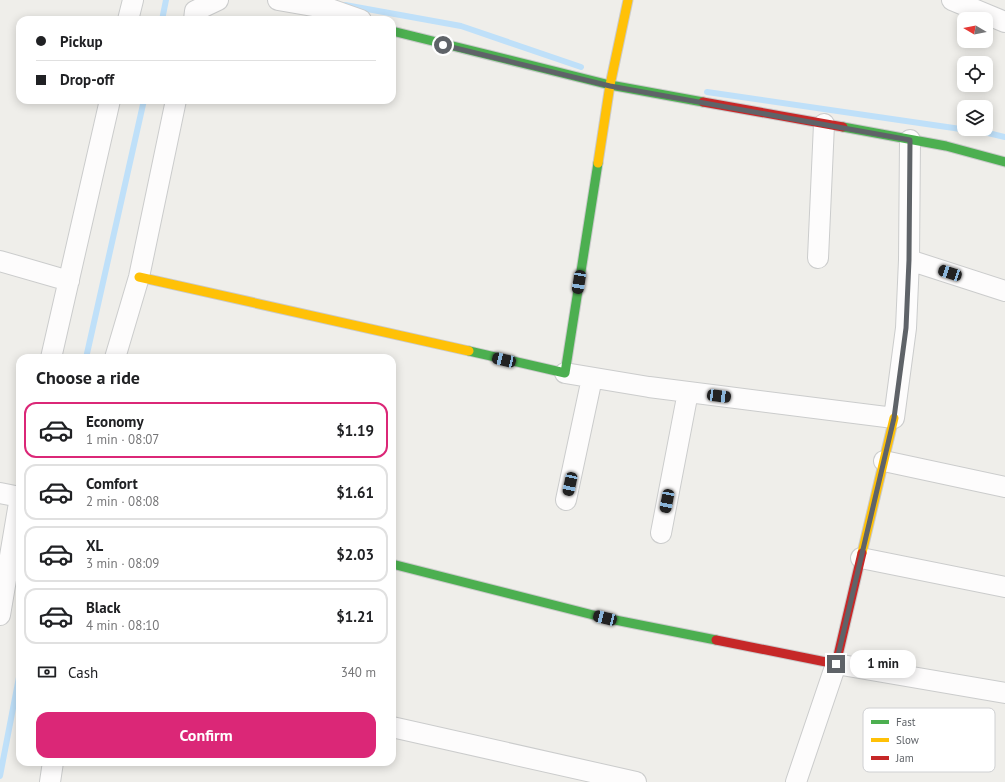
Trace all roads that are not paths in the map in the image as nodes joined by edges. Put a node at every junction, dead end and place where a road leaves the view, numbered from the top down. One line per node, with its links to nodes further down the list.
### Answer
1 (133, 0): 7 (street)
2 (218, 0): 8 (street)
3 (278, 0): 9 (street)
4 (628, 0): 12 (street)
5 (952, 0): 6 (street)
6 (977, 5): 10 (street)
7 (129, 16)
8 (194, 16)
9 (350, 16)
10 (1005, 22)
11 (396, 32): 12 (street)
12 (610, 86): 15 (street); 26 (street)
13 (109, 104): 22 (street)
14 (175, 104): 21 (street)
15 (824, 124): 16 (street); 18 (street)
16 (910, 140): 17 (street); 19 (street)
17 (1005, 162)
18 (818, 258)
19 (909, 260): 23 (street); 29 (street)
20 (0, 261): 22 (street)
21 (139, 277): 25 (street); 26 (street)
22 (69, 281): 24 (street)
23 (1005, 291)
24 (52, 354)
25 (116, 354)
26 (565, 373): 27 (street)
27 (592, 378): 28 (street); 34 (street)
28 (688, 392): 29 (street); 36 (street)
29 (894, 418): 30 (street)
30 (884, 461): 31 (street); 37 (street)
31 (1005, 487)
32 (0, 493): 33 (street)
33 (16, 496)
34 (566, 500)
35 (16, 521): 40 (street)
36 (661, 532)
37 (861, 558): 39 (street); 41 (street)
38 (396, 565): 41 (street)
39 (1005, 587)
40 (0, 615)
41 (836, 664): 42 (street); 47 (street)
42 (1005, 693)
43 (396, 728): 46 (street)
44 (52, 766): 45 (street)
45 (50, 782)
46 (636, 782)
47 (796, 782)

